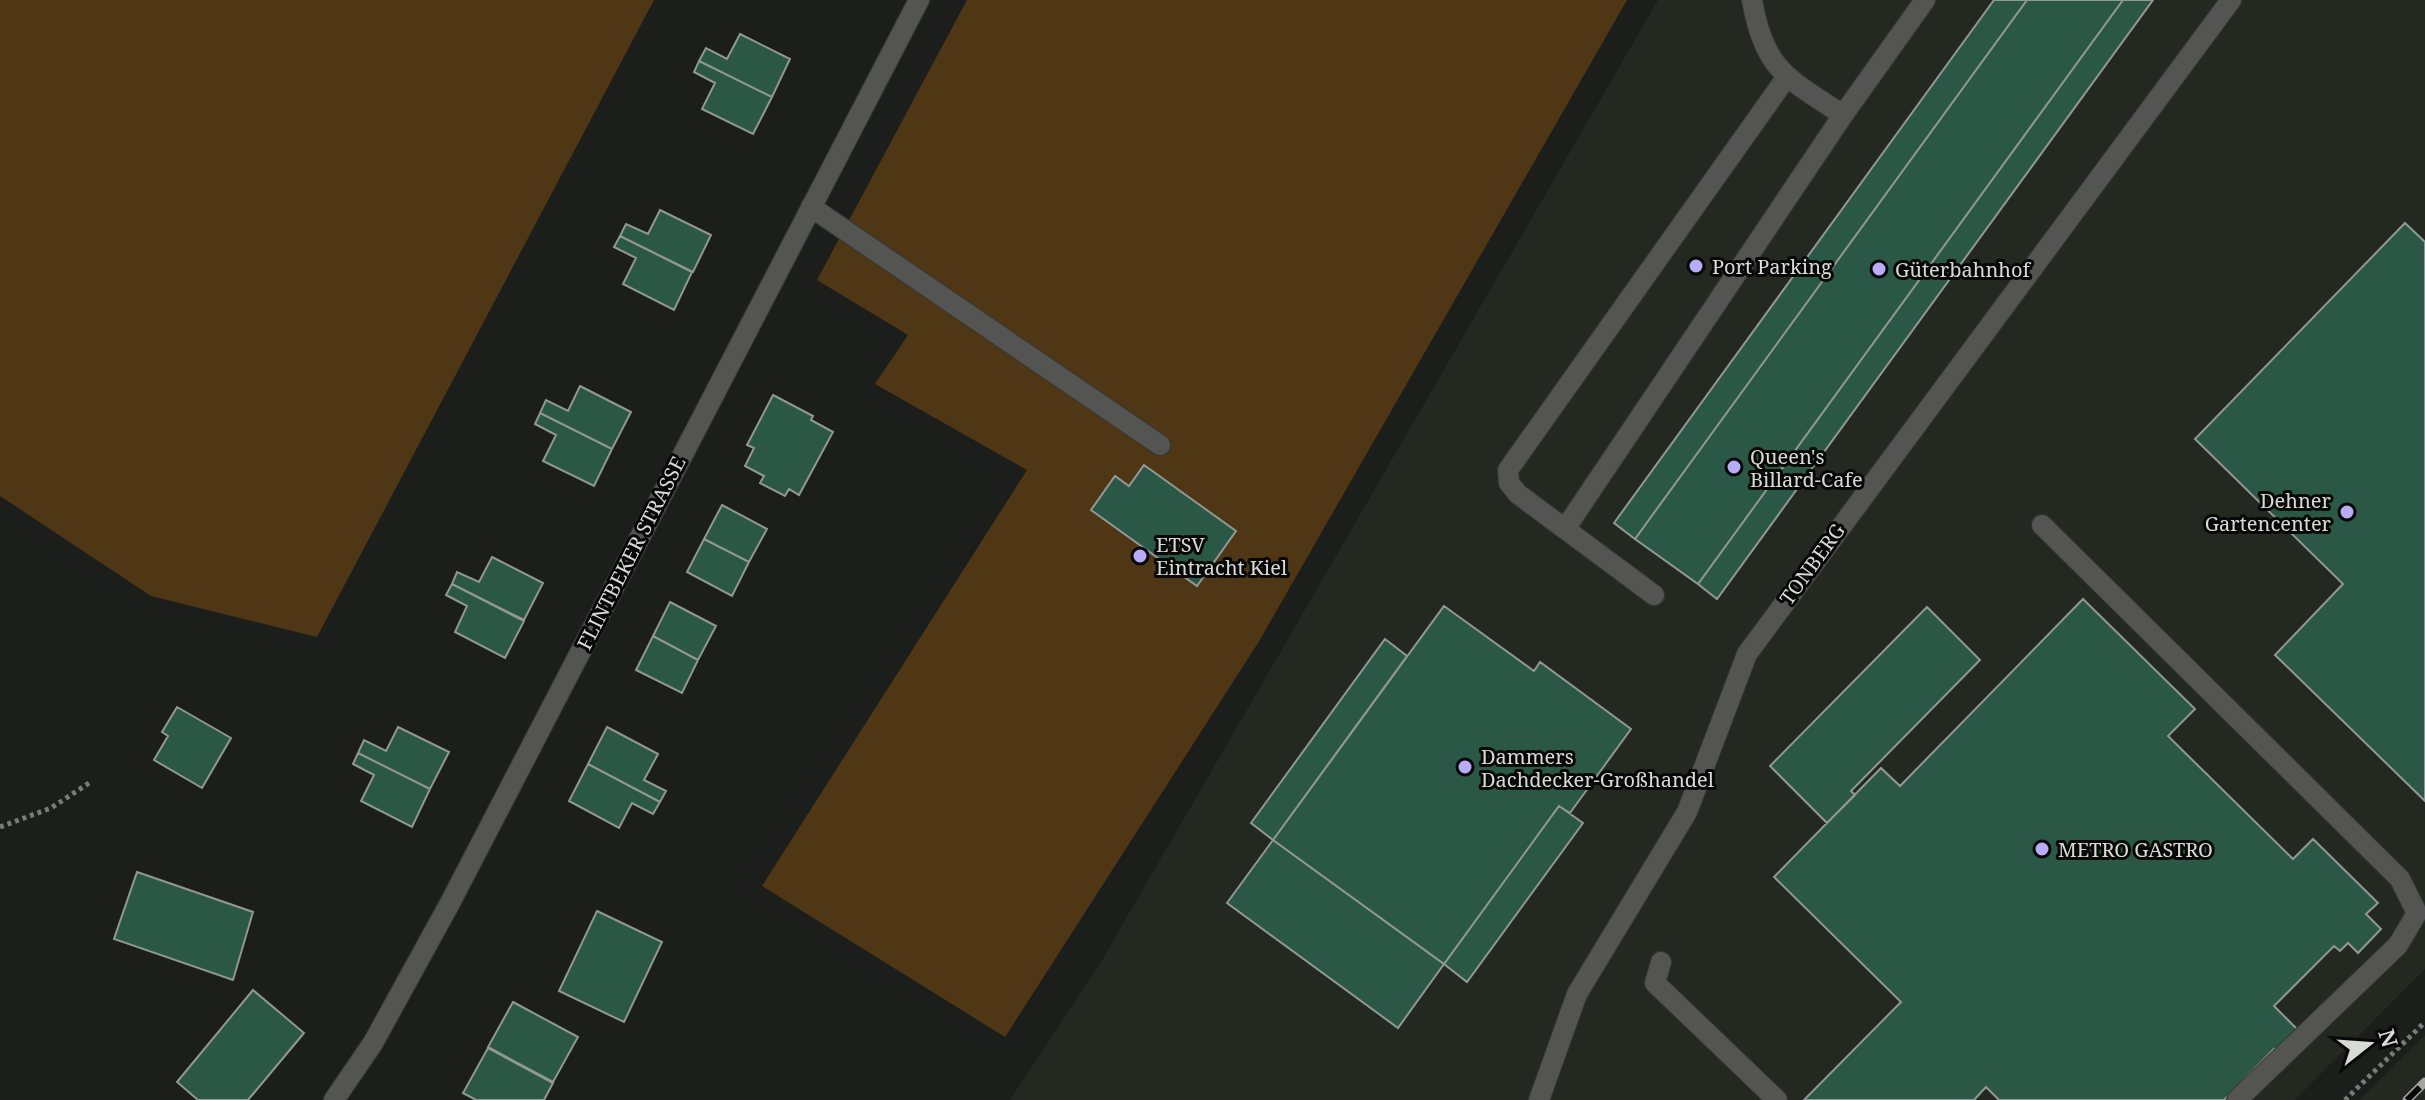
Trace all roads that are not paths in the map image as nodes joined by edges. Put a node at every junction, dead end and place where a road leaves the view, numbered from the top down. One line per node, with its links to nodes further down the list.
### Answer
1 (919, 0): 7 (street, FLINTBEKER STRASSE)
2 (1752, 0): 5 (street)
3 (1925, 0): 6 (street)
4 (2231, 0): 14 (street, TONBERG)
5 (1786, 78): 6 (street); 10 (street)
6 (1843, 115): 10 (street)
7 (811, 207): 8 (street); 13 (street, FLINTBEKER STRASSE)
8 (1160, 445)
9 (2042, 525): 16 (street)
10 (1565, 529): 11 (street)
11 (1654, 595)
12 (1661, 962): 15 (street)
13 (334, 1100)
14 (1539, 1100)
15 (1777, 1100)
16 (2237, 1100)

